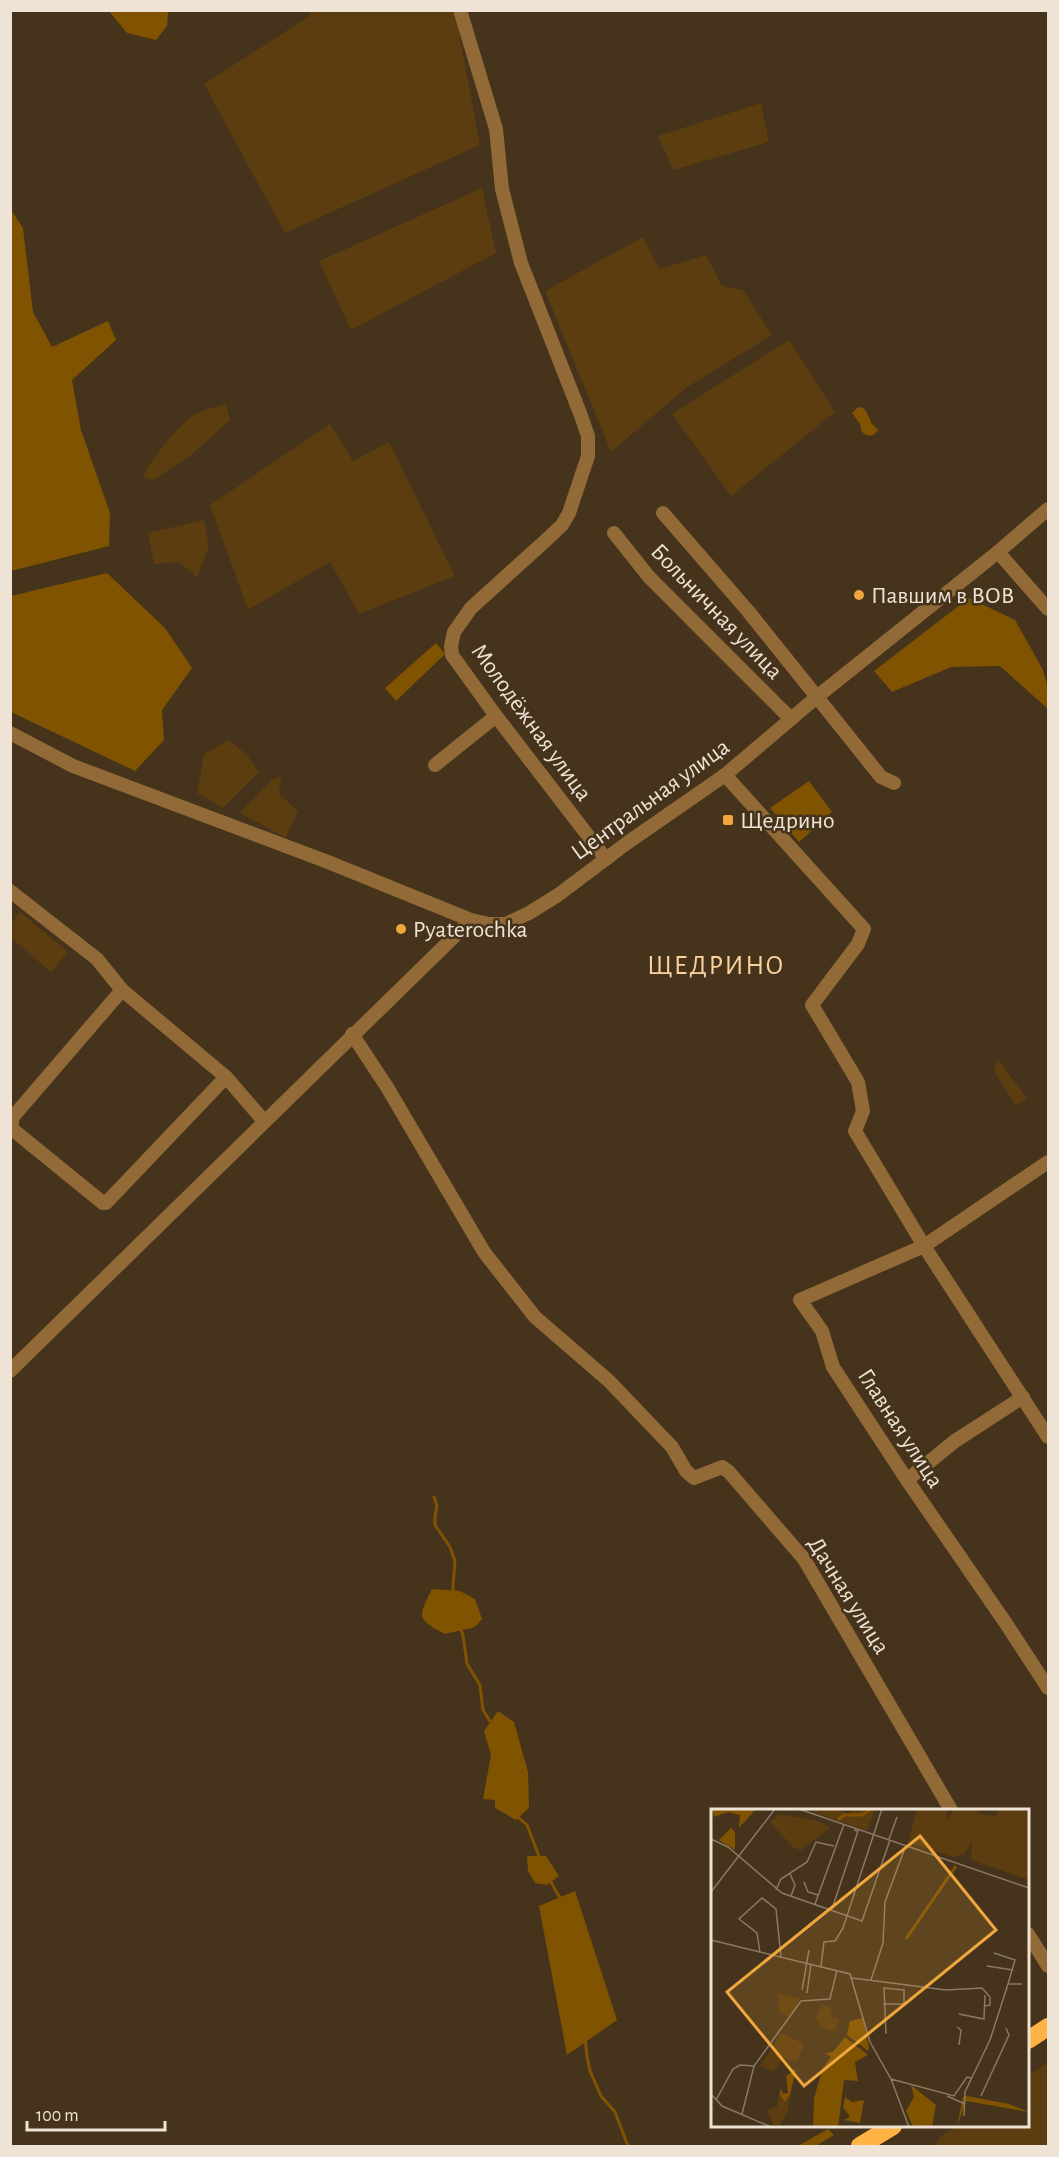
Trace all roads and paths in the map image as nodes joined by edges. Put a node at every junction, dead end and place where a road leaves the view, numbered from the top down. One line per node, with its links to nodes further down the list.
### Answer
1 (460, 10): 8 (street, Молодёжная улица)
2 (1048, 509): 5 (street, Центральная улица)
3 (663, 513): 7 (street, Больничная улица)
4 (614, 533): 9 (street, Больничная улица)
5 (998, 552): 6 (street); 7 (street, Центральная улица)
6 (1048, 609)
7 (818, 696): 9 (street, Центральная улица); 13 (street, Больничная улица)
8 (496, 716): 11 (street); 14 (street, Молодёжная улица)
9 (791, 719): 12 (street, Центральная улица)
10 (10, 733): 16 (street, Центральная улица)
11 (435, 765)
12 (725, 775): 14 (street, Центральная улица); 22 (street)
13 (894, 783)
14 (606, 859): 16 (street, Центральная улица)
15 (10, 891): 17 (street)
16 (471, 920): 18 (street)
17 (122, 990): 19 (street); 19 (street)
18 (352, 1034): 20 (street); 28 (street, Дачная улица)
19 (226, 1077): 20 (street)
20 (264, 1121): 23 (street)
21 (1048, 1163): 22 (street)
22 (924, 1246): 24 (street); 26 (street, Главная улица)
23 (10, 1371)
24 (1023, 1397): 25 (street); 26 (street)
25 (1048, 1437)
26 (907, 1480): 27 (street, Главная улица)
27 (1048, 1688)
28 (950, 1809)
29 (1029, 1936): 30 (street)
30 (1048, 1966)
31 (1048, 2027): 32 (highway)
32 (1029, 2039)
33 (891, 2127): 34 (highway)
34 (860, 2146)

